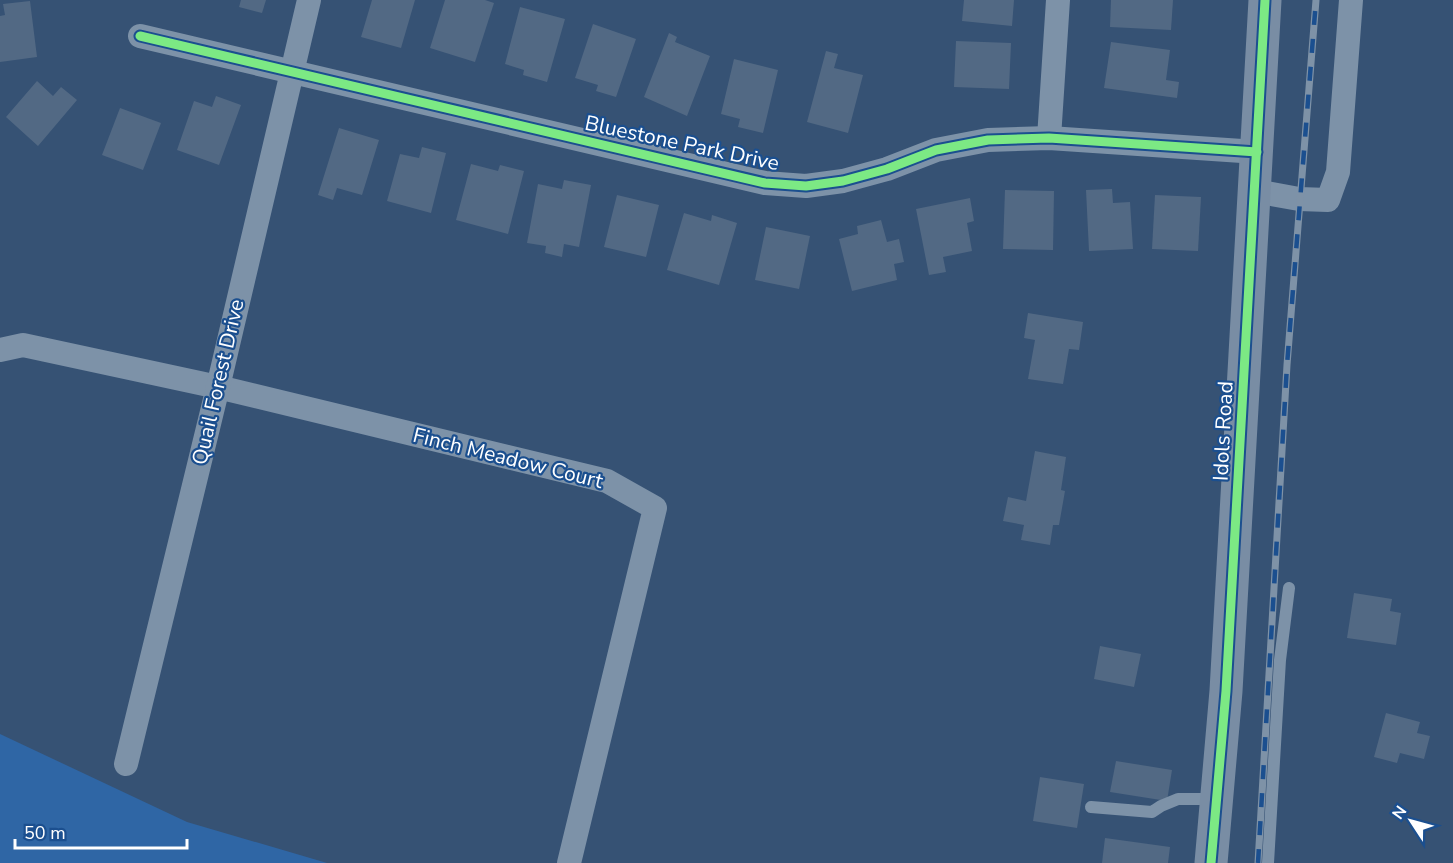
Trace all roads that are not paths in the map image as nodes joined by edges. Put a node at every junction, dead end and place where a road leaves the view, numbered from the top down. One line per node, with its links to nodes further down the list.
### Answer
1 (309, 0): 6 (street, Quail Forest Drive)
2 (1058, 0): 7 (street)
3 (1265, 0): 8 (street, Idols Road)
4 (1351, 0): 9 (street)
5 (140, 36): 6 (street, Bluestone Park Drive)
6 (292, 72): 7 (street, Bluestone Park Drive); 11 (street, Quail Forest Drive)
7 (1049, 138): 8 (street, Bluestone Park Drive)
8 (1257, 152): 9 (street, Idols Road)
9 (1255, 191): 14 (street, Idols Road)
10 (0, 350): 11 (street, Finch Meadow Court)
11 (218, 387): 13 (street, Quail Forest Drive); 16 (street, Finch Meadow Court)
12 (1289, 588): 18 (lane)
13 (126, 764)
14 (1217, 799): 15 (lane); 17 (street, Idols Road)
15 (1091, 807)
16 (569, 863)
17 (1211, 863)
18 (1268, 863)

